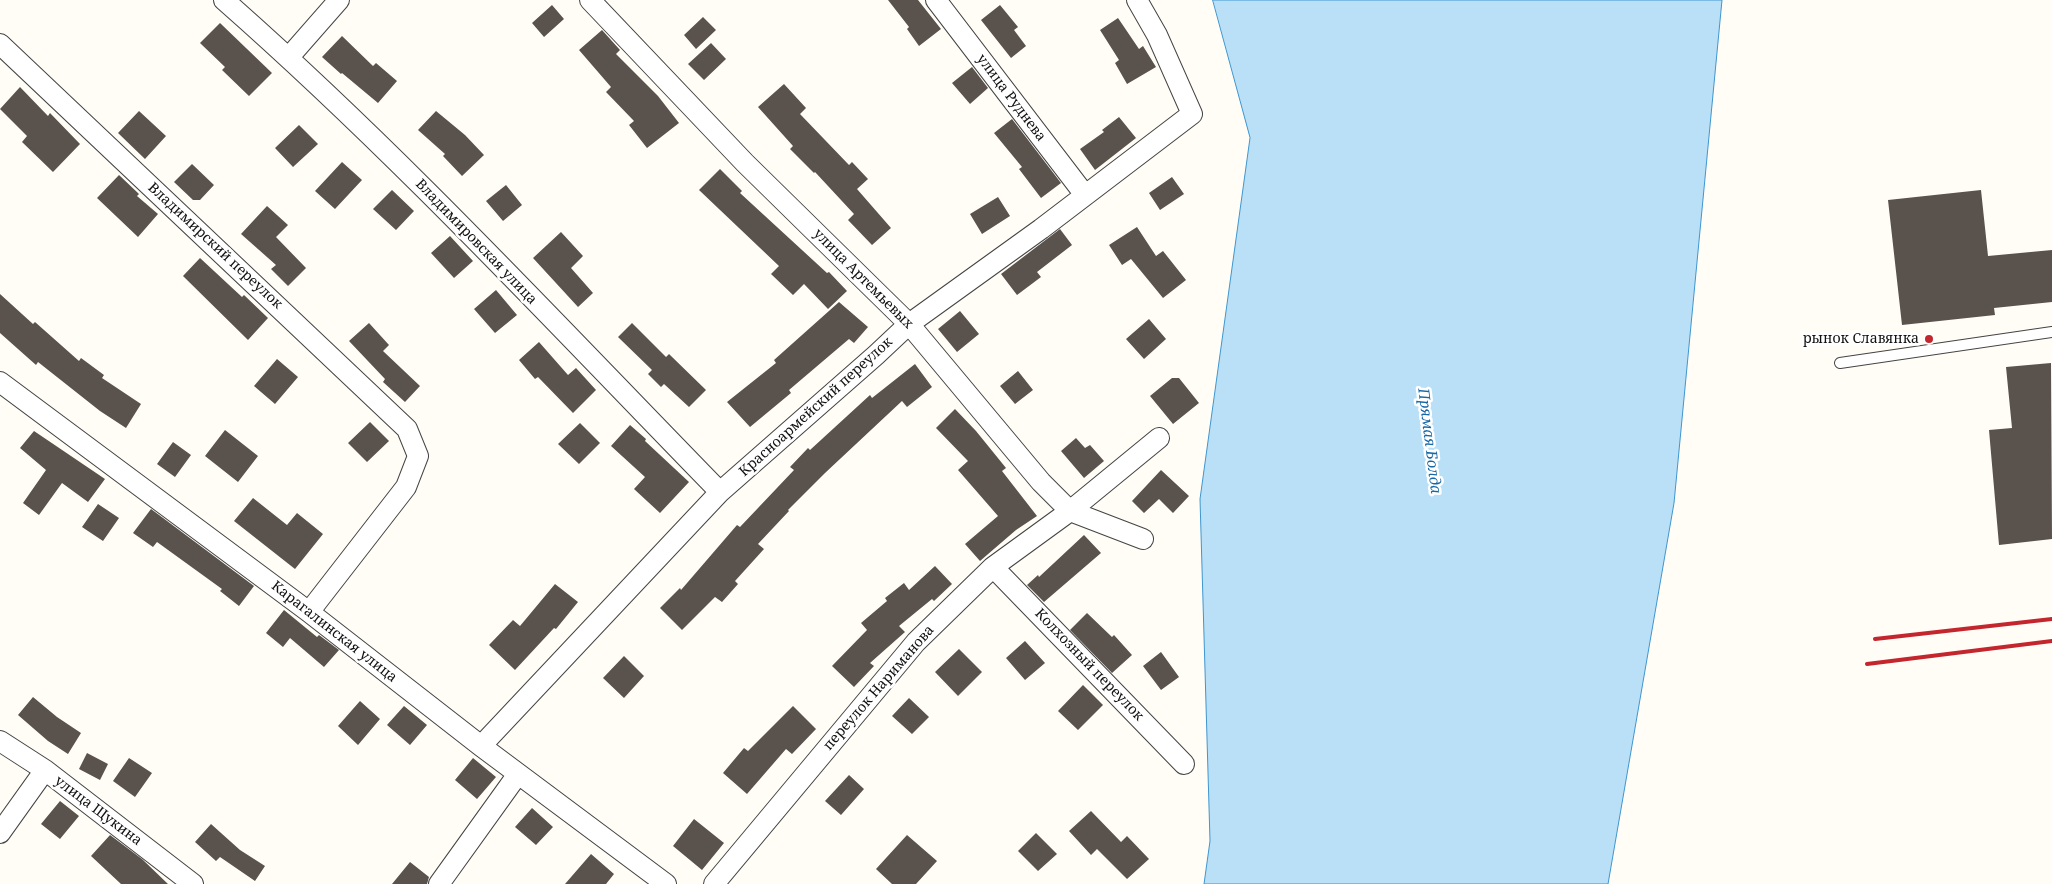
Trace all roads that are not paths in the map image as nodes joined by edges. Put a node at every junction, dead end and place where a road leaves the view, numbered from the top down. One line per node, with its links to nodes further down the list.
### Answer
1 (224, 0): 7 (street, Владимировская улица)
2 (339, 0): 7 (street)
3 (590, 0): 9 (street, улица Артемьевых)
4 (936, 0): 8 (street, улица Руднева)
5 (1137, 0): 8 (street, Красноармейский переулок)
6 (0, 44): 18 (street, Владимирский переулок)
7 (289, 58): 14 (street, Владимировская улица)
8 (1085, 195): 9 (street, Красноармейский переулок)
9 (909, 324): 14 (street, Красноармейский переулок); 15 (street, улица Артемьевых)
10 (2052, 332): 11 (lane)
11 (1840, 363)
12 (0, 382): 18 (street, Карагалинская улица)
13 (1159, 438): 15 (street, переулок Нариманова)
14 (720, 492): 20 (street, Красноармейский переулок)
15 (1070, 511): 16 (street, улица Артемьевых); 17 (street, переулок Нариманова)
16 (1143, 539)
17 (994, 567): 21 (street, Колхозный переулок); 28 (street, переулок Нариманова)
18 (309, 612): 20 (street, Карагалинская улица)
19 (0, 741): 22 (street, улица Щукина)
20 (481, 746): 23 (street, Карагалинская улица)
21 (1184, 764)
22 (44, 770): 24 (street); 25 (street, улица Щукина)
23 (518, 774): 26 (street); 27 (street, Карагалинская улица)
24 (0, 832)
25 (193, 884)
26 (439, 884)
27 (666, 884)
28 (714, 884)

